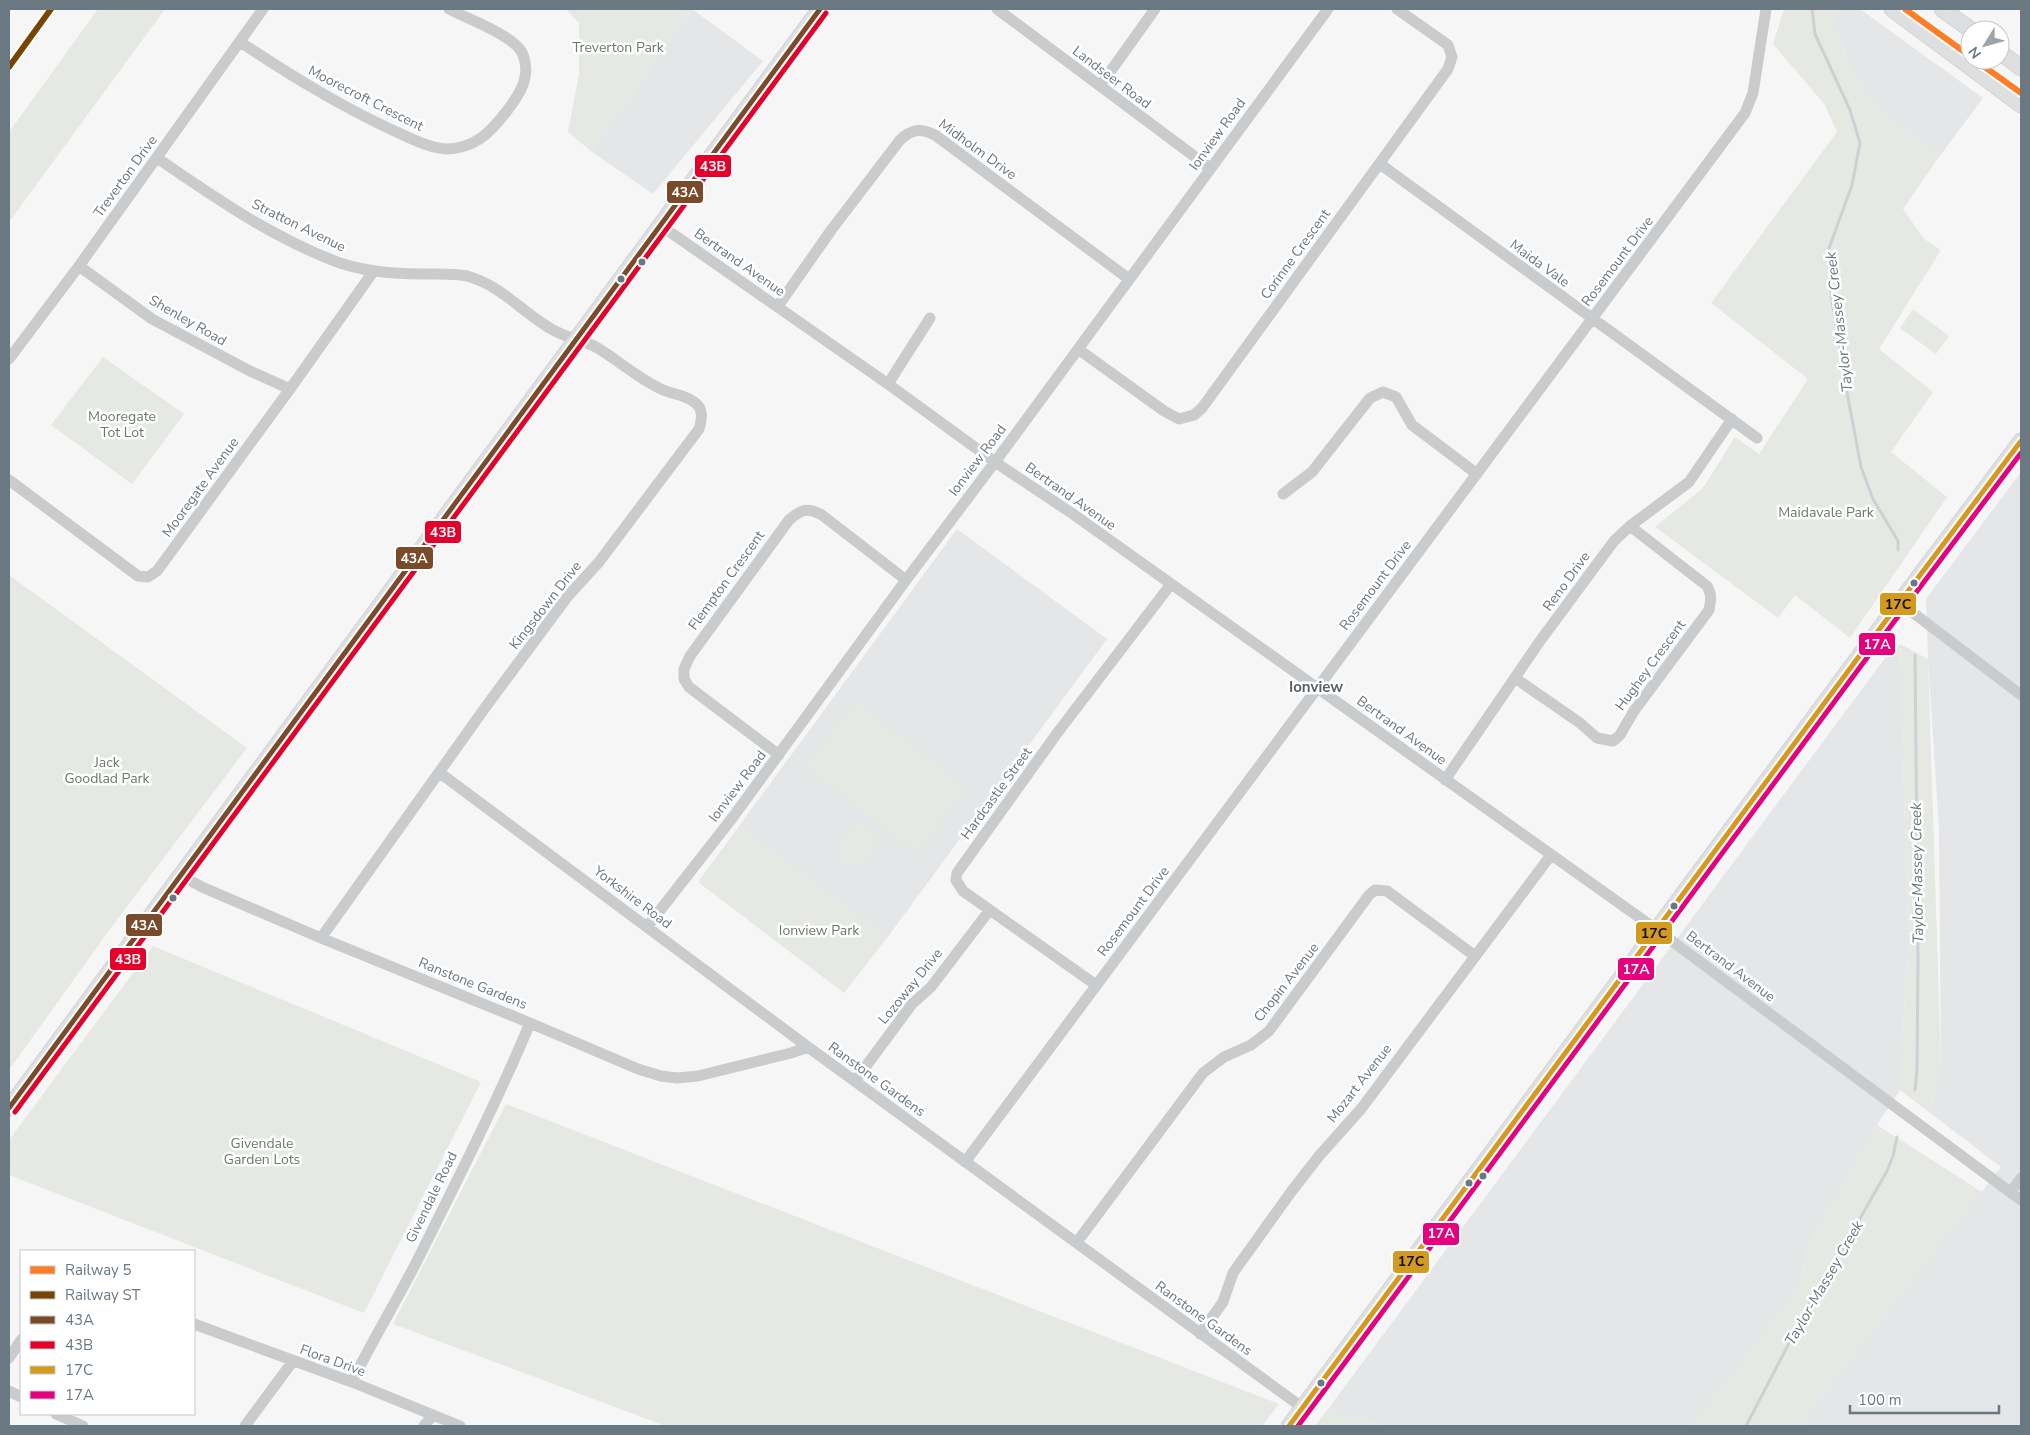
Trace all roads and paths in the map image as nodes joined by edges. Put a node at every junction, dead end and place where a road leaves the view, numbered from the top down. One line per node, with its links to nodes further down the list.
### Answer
1 (263, 9): 12 (street, Treverton Drive)
2 (449, 9): 12 (street, Moorecroft Crescent)
3 (820, 9): 20 (main road)
4 (997, 9): 15 (street, Landseer Road)
5 (1155, 9): 15 (street)
6 (1328, 9): 19 (street, Ionview Road)
7 (1397, 9): 18 (street, Corinne Crescent)
8 (1766, 9): 26 (street, Rosemount Drive)
9 (1892, 9): 16 (main road)
10 (1942, 9): 11 (main road)
11 (1960, 22)
12 (240, 42): 17 (street, Treverton Drive)
13 (2010, 60): 14 (main road)
14 (2021, 68)
15 (1100, 86): 19 (street, Landseer Road)
16 (2021, 105)
17 (157, 158): 21 (street, Treverton Drive); 22 (street, Stratton Avenue)
18 (1380, 164): 26 (street, Maida Vale); 28 (street, Corinne Crescent)
19 (1210, 168): 23 (street, Ionview Road)
20 (660, 225): 24 (street, Bertrand Avenue); 27 (main road)
21 (78, 266): 29 (street, Treverton Drive); 31 (street, Shenley Road)
22 (373, 272): 27 (street, Stratton Avenue); 31 (street, Mooregate Avenue)
23 (1129, 279): 24 (street, Midholm Drive); 28 (street, Ionview Road)
24 (778, 306): 30 (street, Bertrand Avenue)
25 (930, 318): 30 (street)
26 (1592, 319): 32 (street, Maida Vale); 36 (street, Rosemount Drive)
27 (575, 340): 47 (street, Kingsdown Drive); 50 (main road)
28 (1078, 349): 35 (street, Ionview Road)
29 (9, 359)
30 (888, 384): 35 (street, Bertrand Avenue)
31 (290, 389): 37 (street, Mooregate Avenue)
32 (1732, 419): 33 (street, Maida Vale); 39 (street, Reno Drive)
33 (1757, 438)
34 (2021, 441): 42 (main road)
35 (995, 462): 40 (street, Ionview Road); 41 (street, Bertrand Avenue)
36 (1477, 474): 38 (street); 44 (street, Rosemount Drive)
37 (9, 480)
38 (1283, 494)
39 (1630, 526): 43 (street, Reno Drive); 43 (street, Hughey Crescent)
40 (906, 580): 46 (street, Ionview Road); 46 (street, Flempton Crescent)
41 (1171, 584): 44 (street, Bertrand Avenue); 51 (street, Hardcastle Street)
42 (1899, 602): 45 (street); 53 (main road)
43 (1515, 678): 48 (street, Reno Drive)
44 (1317, 688): 48 (street, Bertrand Avenue); 56 (street, Rosemount Drive)
45 (2021, 695)
46 (779, 755): 52 (street, Ionview Road)
47 (440, 773): 52 (street, Yorkshire Road); 54 (street, Kingsdown Drive)
48 (1445, 780): 49 (street, Bertrand Avenue)
49 (1551, 855): 53 (street, Bertrand Avenue); 55 (street, Mozart Avenue)
50 (180, 875): 54 (street, Ranstone Gardens); 60 (main road)
51 (989, 911): 56 (street, Hardcastle Street); 59 (street, Lozoway Drive)
52 (647, 927): 58 (street, Yorkshire Road)
53 (1657, 930): 63 (street, Bertrand Avenue); 72 (main road)
54 (321, 938): 57 (street, Ranstone Gardens)
55 (1475, 956): 65 (street, Chopin Avenue); 67 (street, Mozart Avenue)
56 (1096, 985): 61 (street, Rosemount Drive)
57 (530, 1023): 58 (street, Ranstone Gardens); 71 (street, Givendale Road)
58 (808, 1047): 59 (street, Ranstone Gardens)
59 (855, 1081): 61 (street, Ranstone Gardens)
60 (9, 1108)
61 (965, 1162): 65 (street, Ranstone Gardens)
62 (2021, 1178): 63 (street)
63 (2011, 1192): 64 (street, Bertrand Avenue)
64 (2021, 1200)
65 (1076, 1242): 67 (street, Ranstone Gardens)
66 (195, 1324): 70 (street, Flora Drive)
67 (1200, 1334): 72 (street, Ranstone Gardens)
68 (20, 1342): 69 (street)
69 (9, 1358)
70 (293, 1361): 71 (street, Flora Drive); 76 (street)
71 (352, 1382): 74 (street, Flora Drive)
72 (1303, 1408): 79 (main road)
73 (58, 1415): 75 (street)
74 (432, 1416): 77 (street); 78 (street, Flora Drive)
75 (83, 1426)
76 (245, 1426)
77 (424, 1426)
78 (460, 1426)
79 (1289, 1426)

